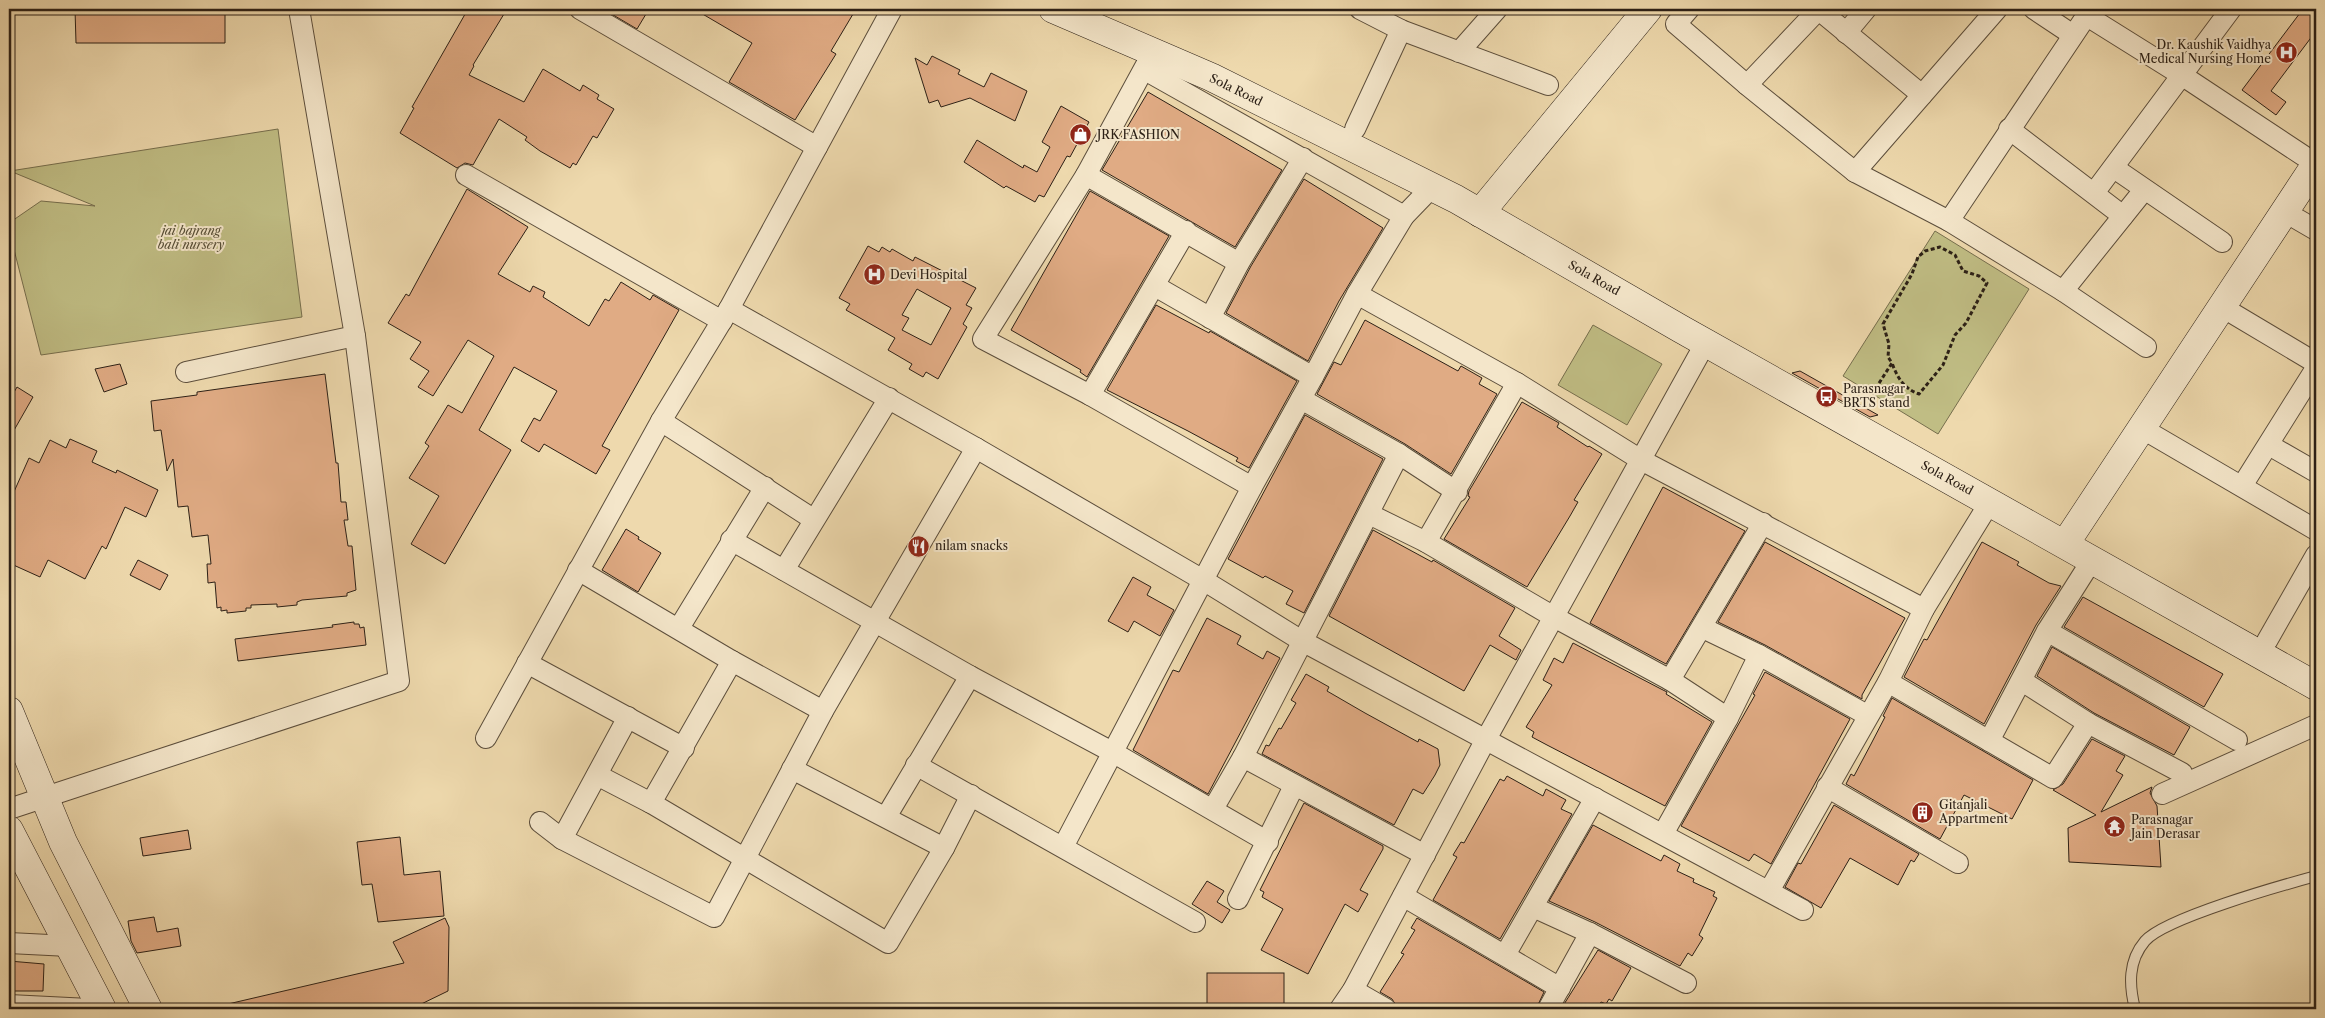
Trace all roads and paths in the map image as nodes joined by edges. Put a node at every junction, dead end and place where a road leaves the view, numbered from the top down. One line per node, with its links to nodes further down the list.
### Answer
1 (299, 9): 52 (street)
2 (580, 9): 27 (street)
3 (892, 9): 27 (street)
4 (1053, 9): 20 (main road, Sola Road)
5 (1095, 9): 25 (main road, Sola Road)
6 (1360, 9): 16 (street)
7 (1497, 9): 19 (street)
8 (1648, 9): 37 (main road)
9 (1689, 9): 23 (street)
10 (1819, 9): 17 (street); 23 (street)
11 (1866, 9): 17 (street)
12 (1997, 9): 24 (street)
13 (2034, 9): 18 (street)
14 (2231, 9): 21 (street)
15 (2089, 12): 18 (street); 21 (street)
16 (1401, 30): 19 (street); 25 (street)
17 (1846, 32): 24 (street)
18 (2073, 36): 26 (street)
19 (1459, 52): 22 (street)
20 (1153, 63): 28 (street); 33 (street); 34 (main road, Sola Road)
21 (2183, 76): 29 (street); 30 (street)
22 (1548, 85)
23 (1747, 85): 31 (street)
24 (1922, 95): 31 (street)
25 (1355, 129): 37 (main road, Sola Road)
26 (2009, 129): 36 (street); 41 (street)
27 (817, 147): 50 (street)
28 (1303, 158): 39 (street); 45 (street)
29 (2316, 164): 38 (main road)
30 (2114, 168): 35 (street); 36 (street)
31 (1855, 172): 41 (street)
32 (466, 176): 50 (street)
33 (1086, 176): 43 (street); 62 (street)
34 (1432, 187): 37 (main road, Sola Road); 39 (street)
35 (2144, 190): 40 (street); 44 (street)
36 (2094, 193): 40 (street)
37 (1486, 206): 53 (main road, Sola Road); 81 (main road, Sola Road)
38 (2285, 212): 42 (street); 49 (main road)
39 (1404, 216): 48 (street)
40 (2123, 216): 47 (street)
41 (1949, 221): 47 (street)
42 (2316, 230)
43 (1186, 231): 45 (street); 46 (street)
44 (2222, 242)
45 (1239, 263): 51 (street)
46 (1155, 286): 51 (street); 62 (street)
47 (2063, 291): 54 (street)
48 (1357, 294): 59 (street); 60 (street)
49 (2222, 307): 56 (street); 66 (main road)
50 (726, 315): 63 (street); 65 (street)
51 (1210, 318): 59 (street)
52 (355, 336): 58 (street); 129 (street)
53 (1706, 342): 70 (street); 76 (main road, Sola Road)
54 (2146, 348)
55 (1892, 363): 55 (path); 61 (path)
56 (2316, 363)
57 (2316, 368): 67 (street)
58 (186, 372)
59 (1314, 377): 64 (street)
60 (1517, 383): 70 (street); 75 (street)
61 (1872, 394)
62 (1090, 395): 74 (street)
63 (889, 398): 68 (street); 78 (street)
64 (1301, 399): 69 (street); 74 (street)
65 (661, 421): 73 (street); 86 (street)
66 (2142, 428): 72 (street); 81 (main road)
67 (2269, 445): 71 (street); 72 (street)
68 (976, 448): 89 (street); 92 (street)
69 (1399, 454): 75 (street); 77 (street)
70 (1640, 460): 79 (street); 91 (street)
71 (2316, 472)
72 (2242, 486): 80 (street)
73 (765, 487): 78 (street); 82 (street)
74 (1252, 487): 89 (street)
75 (1457, 492): 83 (street)
76 (1990, 502): 81 (main road, Sola Road); 90 (street)
77 (1369, 514): 83 (street); 96 (street)
78 (813, 520): 87 (street)
79 (1763, 523): 90 (street); 94 (street)
80 (2316, 530)
81 (2069, 536): 85 (main road, Sola Road); 88 (main road, Sola Road)
82 (731, 540): 87 (street); 93 (street)
83 (1426, 542): 91 (street)
84 (2316, 555): 97 (street)
85 (2092, 560): 88 (main road, Sola Road); 95 (street)
86 (578, 570): 93 (street); 100 (street)
87 (784, 570): 92 (street)
88 (2126, 570): 97 (main road); 106 (main road)
89 (1203, 580): 96 (street); 119 (street)
90 (1924, 609): 105 (street)
91 (1554, 617): 103 (street); 115 (street)
92 (877, 622): 102 (street); 108 (street)
93 (679, 628): 99 (street)
94 (1703, 628): 98 (street); 103 (street)
95 (2047, 631): 104 (street); 116 (street)
96 (1302, 641): 115 (street); 120 (street)
97 (2267, 641): 101 (main road)
98 (1759, 655): 109 (street); 111 (street)
99 (732, 661): 108 (street); 118 (street)
100 (527, 663): 110 (street); 114 (street)
101 (2316, 669)
102 (970, 676): 119 (street); 121 (street)
103 (1670, 680): 111 (street)
104 (2022, 681): 112 (street); 117 (street)
105 (1888, 682): 109 (street); 117 (street)
106 (2316, 686)
107 (9, 711): 129 (main road)
108 (823, 711): 122 (street)
109 (1867, 715): 126 (street)
110 (628, 717): 118 (street); 124 (street)
111 (1728, 718): 137 (street)
112 (2088, 723): 117 (street); 123 (street)
113 (2316, 725): 128 (street)
114 (486, 738)
115 (1485, 740): 130 (street); 142 (street)
116 (2237, 740)
117 (1989, 741)
118 (684, 748): 131 (street)
119 (1114, 754): 133 (street); 140 (street)
120 (1243, 757): 125 (street); 133 (street)
121 (916, 765): 127 (street); 134 (street)
122 (792, 769): 134 (street); 143 (street)
123 (2182, 773)
124 (597, 775): 131 (street); 138 (street)
125 (1294, 786): 139 (street); 142 (street)
126 (1827, 787): 144 (street); 146 (street)
127 (972, 794): 140 (street); 141 (street)
128 (2162, 794)
129 (45, 797): 132 (street); 162 (main road)
130 (1595, 798): 137 (street); 149 (street)
131 (651, 803): 143 (street)
132 (9, 809)
133 (1213, 809): 139 (street)
134 (886, 817): 141 (street)
135 (540, 822): 138 (street)
136 (9, 830): 154 (main road)
137 (1663, 834): 146 (street)
138 (562, 839): 143 (street)
139 (1268, 842): 148 (street)
140 (1063, 847): 151 (street)
141 (944, 848): 143 (street)
142 (1425, 855): 147 (street)
143 (744, 858)
144 (1958, 863)
145 (2316, 876): 166 (lane)
146 (1769, 891): 150 (street)
147 (1403, 896): 155 (street); 158 (street)
148 (1238, 899)
149 (1534, 907): 152 (street); 155 (street)
150 (1803, 910)
151 (1195, 922)
152 (1590, 933): 156 (street); 157 (street)
153 (9, 943): 154 (street)
154 (69, 946): 161 (main road)
155 (1505, 955): 157 (street)
156 (1686, 983)
157 (1560, 988): 165 (street)
158 (1353, 990): 163 (street); 164 (street)
159 (9, 1005): 160 (street)
160 (89, 1009)
161 (102, 1009)
162 (148, 1009)
163 (1340, 1009)
164 (1386, 1009)
165 (1548, 1009)
166 (2135, 1009)

